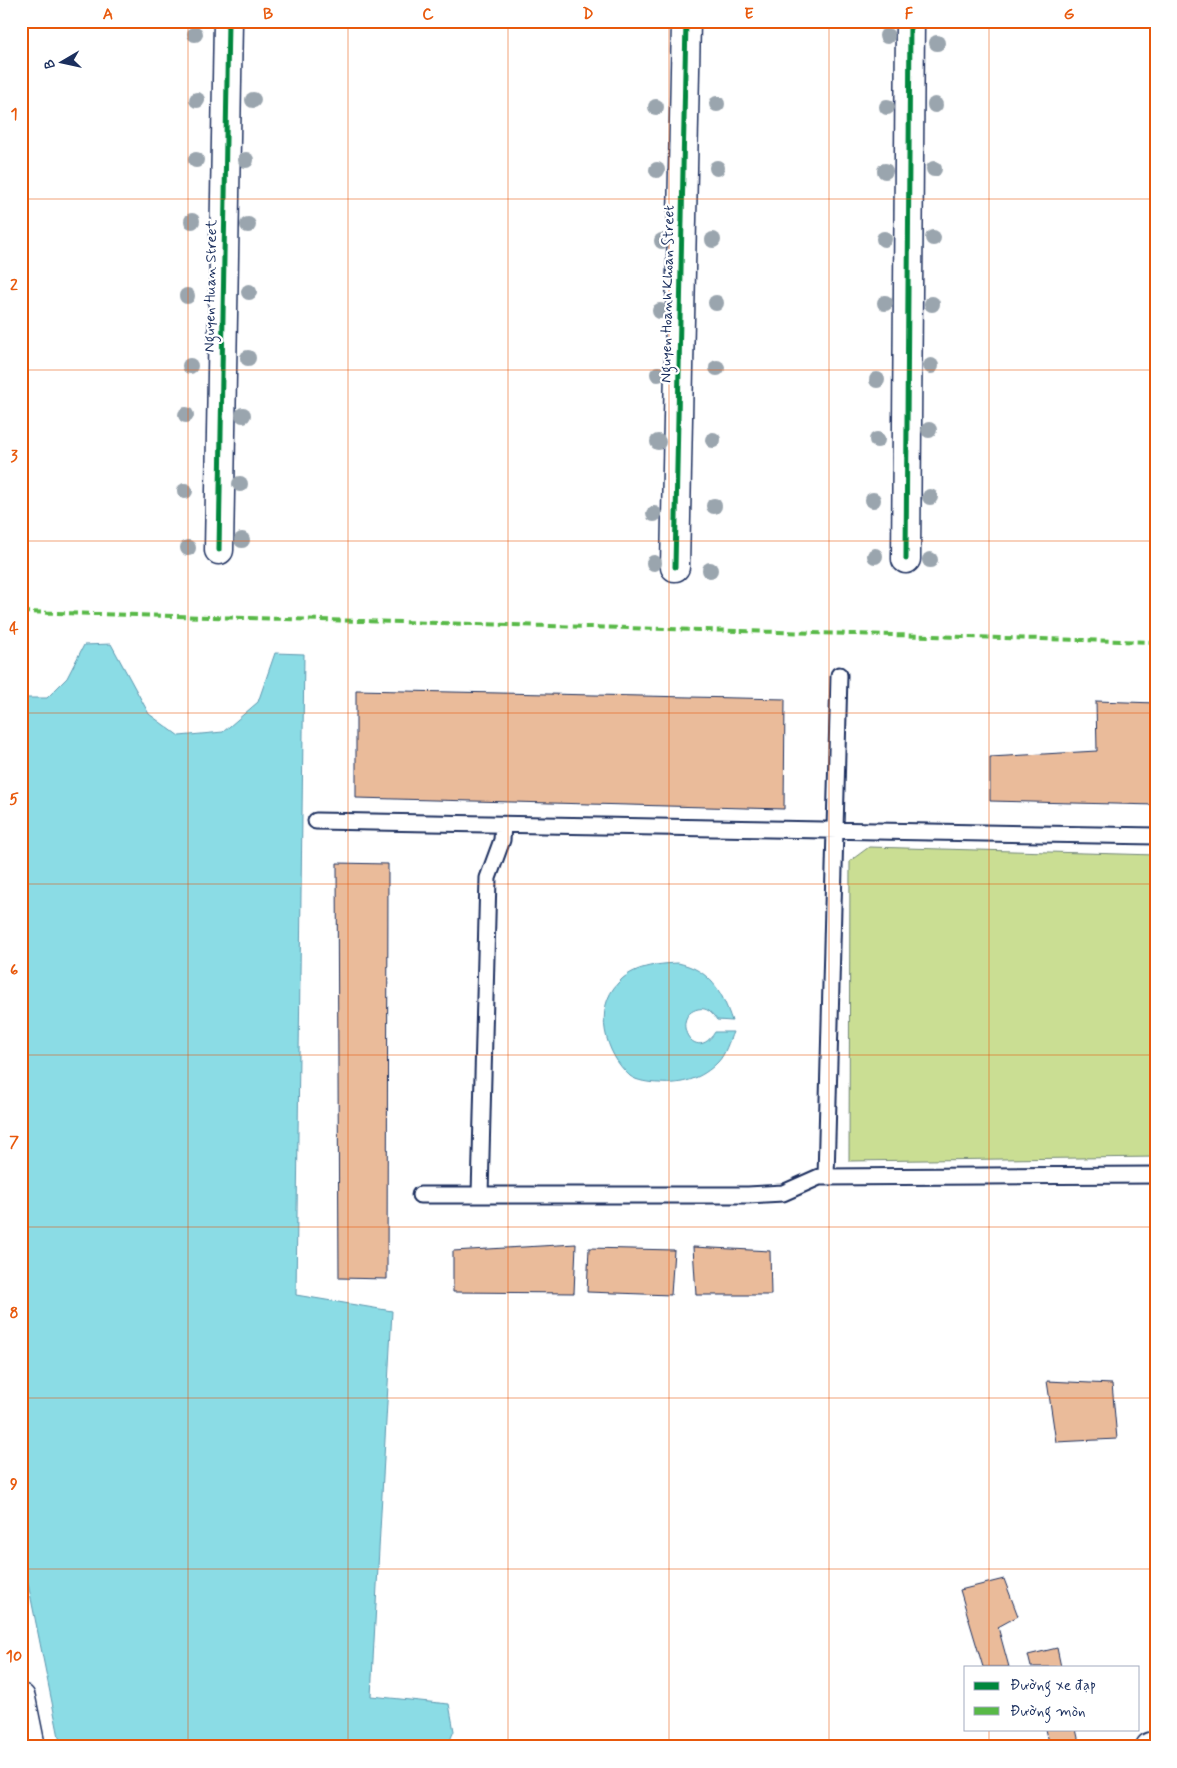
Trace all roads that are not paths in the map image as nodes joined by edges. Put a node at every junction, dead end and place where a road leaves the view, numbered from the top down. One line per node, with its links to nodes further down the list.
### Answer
1 (228, 21): 4 (street, Nguyen Huan Street)
2 (686, 21): 6 (street, Nguyen Hoanh Khoan Street)
3 (910, 21): 5 (street)
4 (219, 550)
5 (906, 559)
6 (675, 567)
7 (839, 675): 10 (lane)
8 (316, 821): 9 (lane)
9 (503, 825): 10 (lane); 15 (lane)
10 (835, 832): 11 (lane); 13 (lane)
11 (1156, 836)
12 (1156, 1175): 13 (lane)
13 (826, 1177): 15 (lane)
14 (420, 1195): 15 (lane)
15 (480, 1195)
16 (21, 1698): 18 (street)
17 (1156, 1745): 19 (street)
18 (31, 1747)
19 (1150, 1747)

